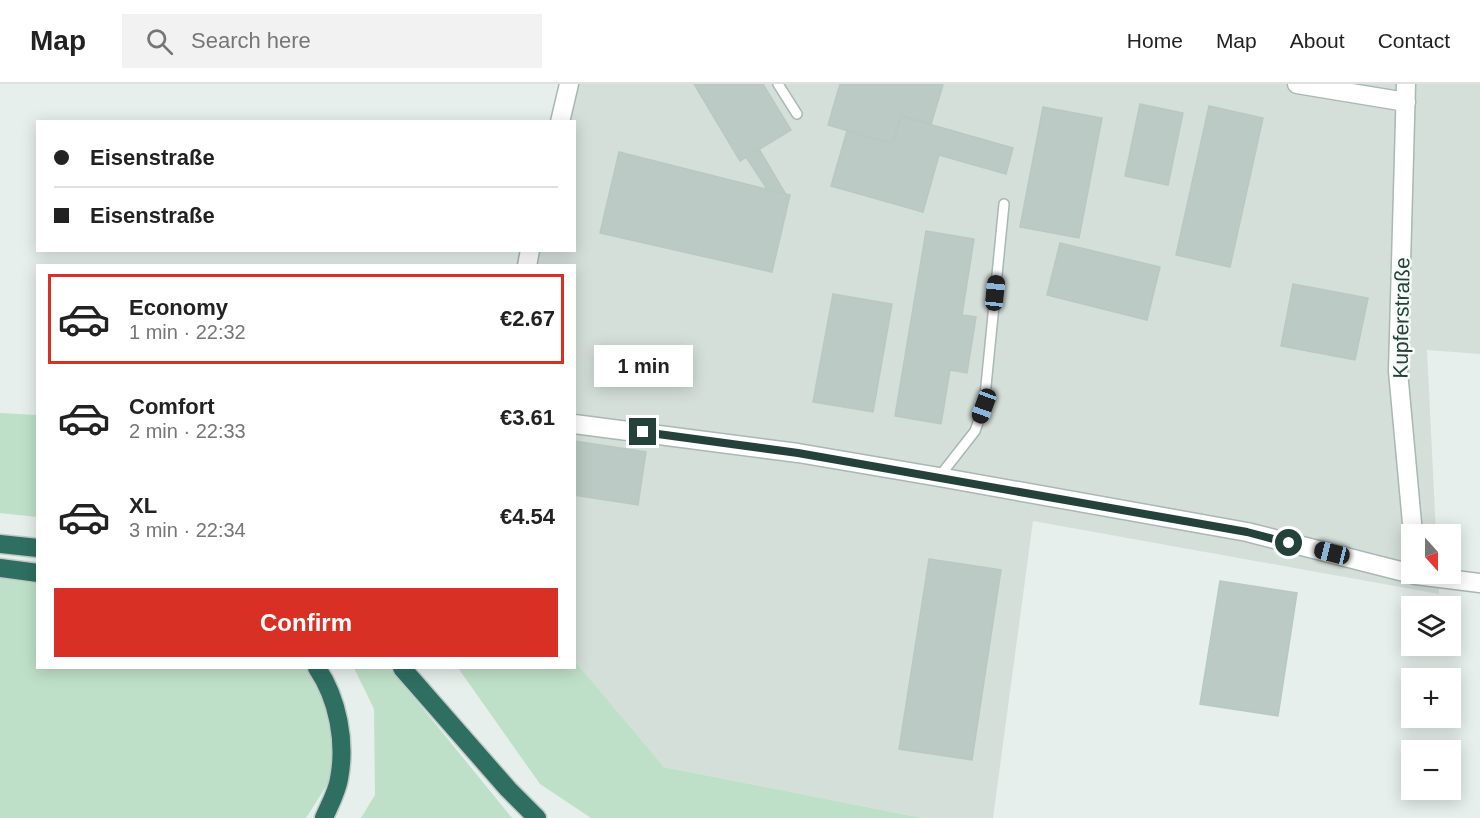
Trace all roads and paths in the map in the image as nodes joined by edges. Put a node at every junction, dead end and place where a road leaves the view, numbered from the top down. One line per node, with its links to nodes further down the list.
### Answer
1 (569, 84): 6 (street)
2 (778, 84): 5 (lane)
3 (1297, 84): 4 (street, Kupferstraße)
4 (1406, 93): 10 (street, Kupferstraße)
5 (797, 114)
6 (560, 120)
7 (1004, 204): 9 (lane)
8 (576, 424): 9 (street)
9 (939, 477): 14 (street)
10 (1412, 524)
11 (0, 544): 12 (highway)
12 (36, 548)
13 (0, 568): 15 (highway)
14 (1401, 570)
15 (36, 573)
16 (1461, 580): 17 (street)
17 (1480, 583)
18 (319, 669): 20 (highway)
19 (403, 669): 21 (highway)
20 (324, 818)
21 (537, 818)

